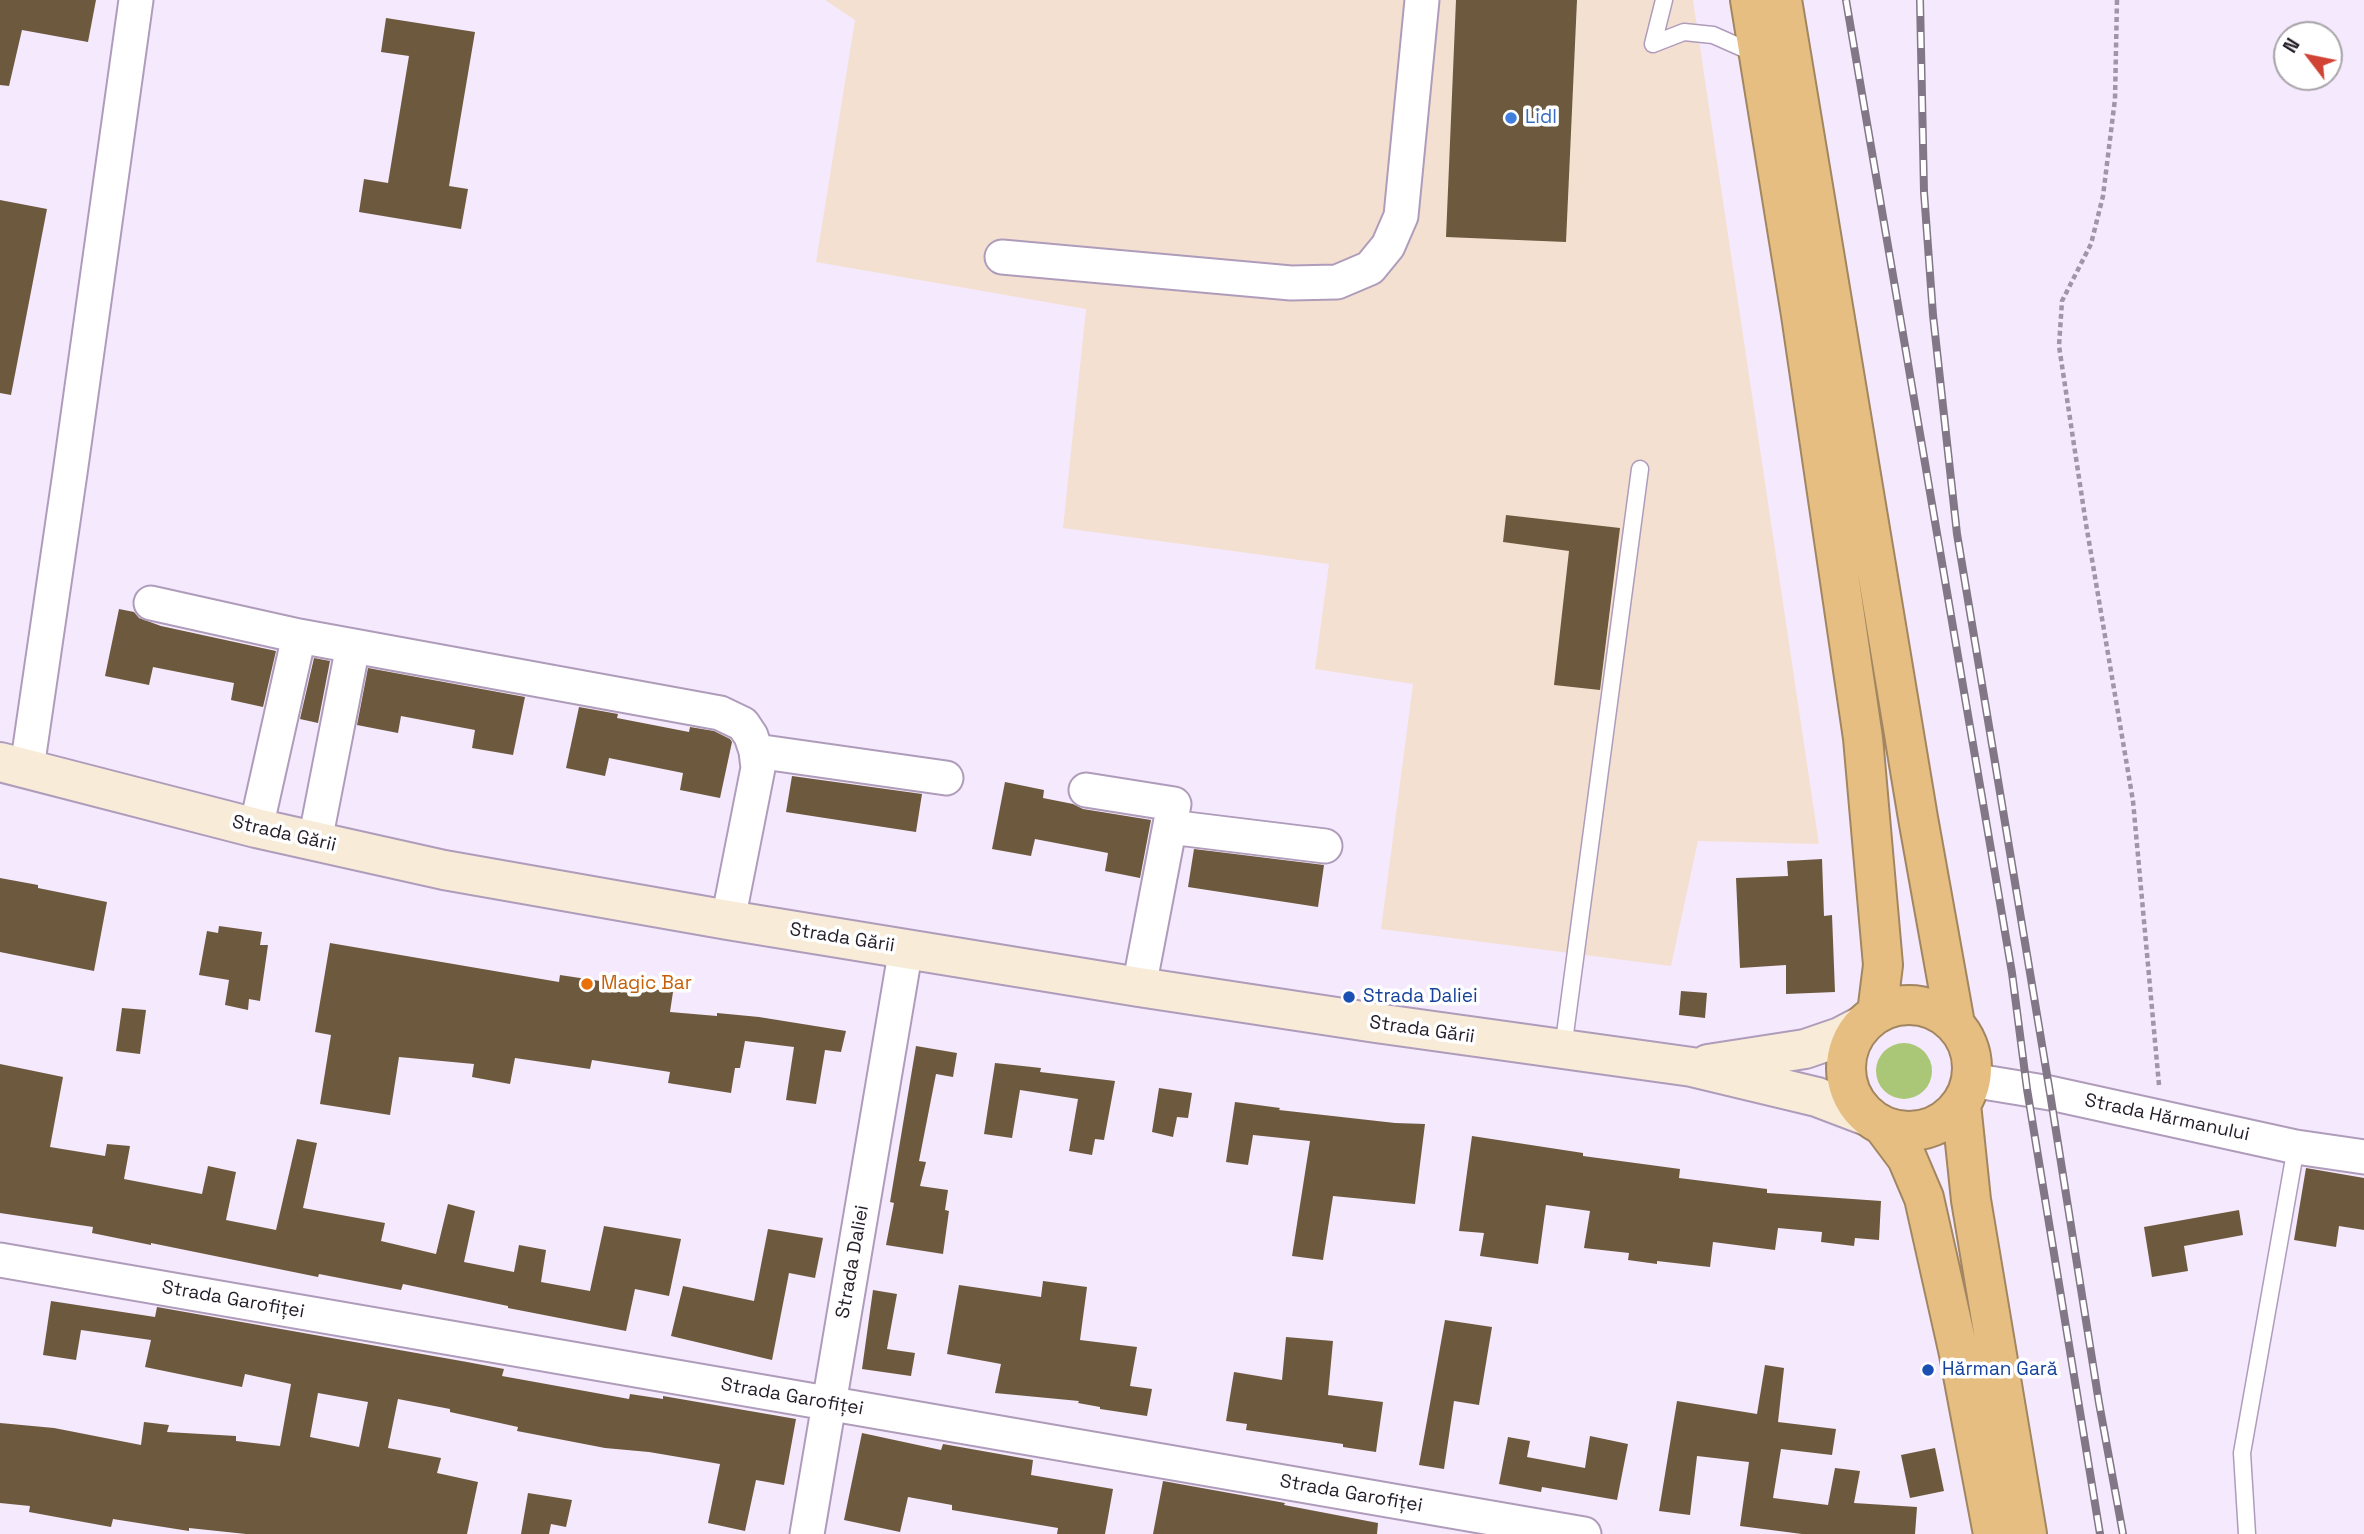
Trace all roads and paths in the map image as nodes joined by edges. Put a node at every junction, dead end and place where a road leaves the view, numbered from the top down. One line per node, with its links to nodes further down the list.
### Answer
1 (136, 0): 14 (street)
2 (1422, 0): 8 (street)
3 (1664, 0): 7 (lane)
4 (1750, 0): 7 (highway)
5 (1782, 0): 25 (highway)
6 (2117, 0): 29 (path)
7 (1759, 55): 24 (highway)
8 (1002, 257)
9 (1640, 469): 26 (lane)
10 (151, 603): 11 (street)
11 (299, 636): 12 (street); 18 (street)
12 (354, 646): 13 (street); 19 (street)
13 (756, 751): 15 (street); 21 (street)
14 (13, 765): 18 (main road, Strada Gării)
15 (946, 778)
16 (1086, 790): 17 (street)
17 (1170, 827): 20 (street); 23 (street)
18 (256, 828): 19 (main road, Strada Gării)
19 (315, 841): 21 (main road, Strada Gării)
20 (1325, 846)
21 (728, 920): 22 (main road, Strada Gării)
22 (906, 948): 23 (main road, Strada Gării); 34 (street, Strada Daliei)
23 (1139, 987): 26 (main road, Strada Gării)
24 (1869, 1019): 25 (highway); 27 (main road); 30 (highway)
25 (1955, 1024): 28 (highway)
26 (1563, 1049): 27 (main road, Strada Gării)
27 (1692, 1067): 30 (main road)
28 (1966, 1092): 29 (street, Strada Hărmanului); 30 (highway); 38 (highway)
29 (2162, 1117): 31 (street, Strada Hărmanului)
30 (1875, 1121): 37 (highway)
31 (2296, 1147): 32 (street, Strada Hărmanului); 39 (lane)
32 (2364, 1157)
33 (0, 1260): 34 (street, Strada Garofiței)
34 (829, 1403): 35 (street, Strada Daliei); 36 (street, Strada Garofiței)
35 (807, 1534)
36 (1584, 1534)
37 (1993, 1534)
38 (2027, 1534)
39 (2248, 1534)

